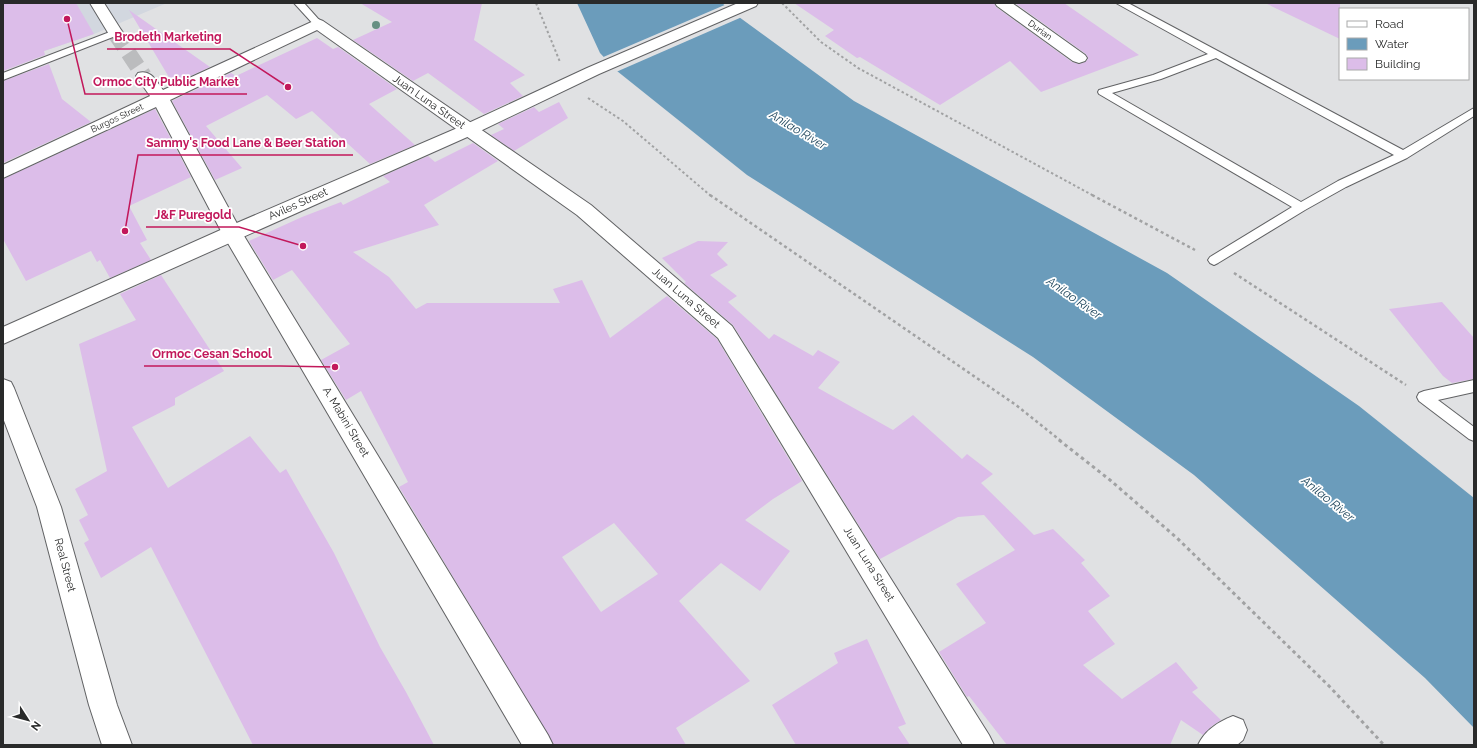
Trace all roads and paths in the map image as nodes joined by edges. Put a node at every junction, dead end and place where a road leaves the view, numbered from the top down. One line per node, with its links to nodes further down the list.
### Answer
1 (97, 3): 9 (main road)
2 (299, 3): 8 (lane, Juan Luna Street)
3 (536, 3): 14 (path)
4 (751, 3): 14 (main road, Aviles Street)
5 (782, 3): 22 (path)
6 (1002, 3): 11 (main road, Durian)
7 (1121, 3): 10 (lane)
8 (318, 24): 15 (main road, Burgos Street); 17 (main road, Juan Luna Street)
9 (115, 33): 13 (lane)
10 (1216, 55): 18 (lane); 20 (lane)
11 (1079, 58)
12 (144, 76): 15 (main road, A. Mabini Street)
13 (3, 77)
14 (570, 82): 17 (main road, Aviles Street); 31 (path)
15 (160, 98): 19 (main road, Burgos Street); 21 (main road, A. Mabini Street)
16 (1474, 111): 18 (lane)
17 (468, 130): 21 (main road, Aviles Street); 30 (main road, Juan Luna Street)
18 (1403, 155): 20 (lane)
19 (3, 172)
20 (1301, 207): 22 (lane)
21 (232, 233): 23 (main road, Aviles Street); 29 (main road, A. Mabini Street)
22 (1214, 260): 26 (path)
23 (3, 336)
24 (1474, 386): 26 (lane)
25 (3, 388): 28 (main road, Real Street)
26 (1424, 397): 27 (lane)
27 (1474, 435)
28 (117, 745)
29 (538, 745)
30 (979, 745)
31 (1384, 745)

